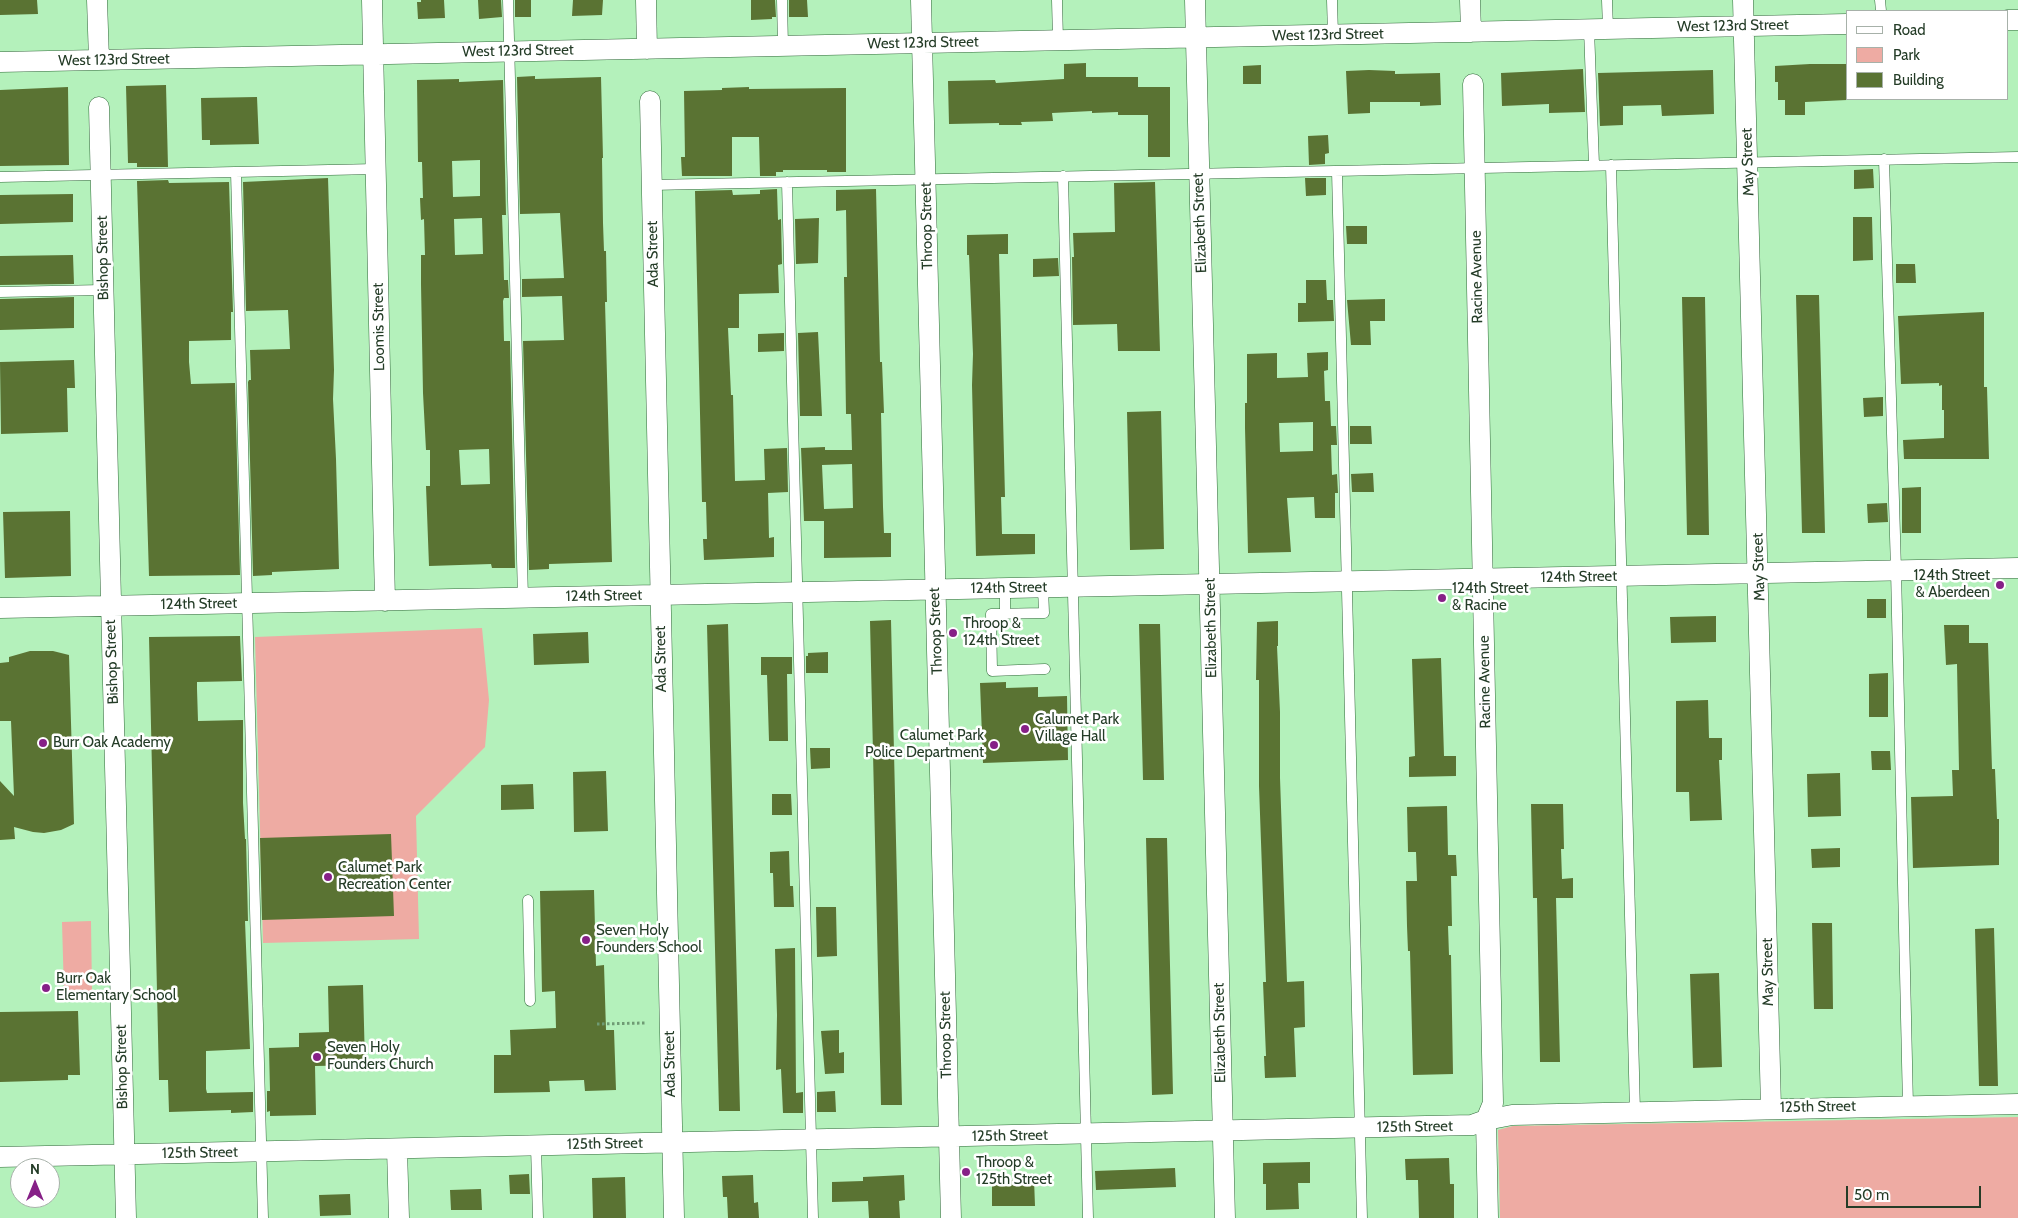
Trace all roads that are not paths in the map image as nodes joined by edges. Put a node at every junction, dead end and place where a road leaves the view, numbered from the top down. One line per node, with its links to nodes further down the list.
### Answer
1 (97, 0): 25 (street)
2 (372, 0): 24 (street, Loomis Street)
3 (508, 0): 23 (lane)
4 (646, 0): 22 (street)
5 (782, 0): 21 (lane)
6 (921, 0): 20 (street, Throop Street)
7 (1057, 0): 19 (lane)
8 (1195, 0): 18 (street, Elizabeth Street)
9 (1332, 0): 17 (lane)
10 (1470, 0): 16 (street)
11 (1607, 0): 15 (lane)
12 (1744, 0): 14 (street, May Street)
13 (1846, 24): 14 (street, West 123rd Street)
14 (1744, 26): 15 (street, West 123rd Street); 32 (street, May Street)
15 (1599, 29): 16 (street, West 123rd Street); 33 (lane)
16 (1471, 32): 17 (street, West 123rd Street)
17 (1333, 35): 18 (street, West 123rd Street)
18 (1195, 37): 19 (street, West 123rd Street); 39 (street, Elizabeth Street)
19 (1058, 40): 20 (street, West 123rd Street)
20 (923, 43): 21 (street, West 123rd Street); 43 (street, Throop Street)
21 (783, 46): 22 (street, West 123rd Street)
22 (647, 49): 23 (street, West 123rd Street)
23 (509, 52): 24 (street, West 123rd Street); 61 (lane)
24 (373, 54): 25 (street, West 123rd Street); 36 (street, Loomis Street)
25 (98, 60): 26 (street, West 123rd Street)
26 (0, 62)
27 (1473, 84): 35 (street, Racine Avenue)
28 (650, 101): 45 (street, Ada Street)
29 (99, 107): 40 (street, Bishop Street)
30 (2018, 157): 31 (lane)
31 (1884, 159): 32 (lane); 49 (lane)
32 (1748, 162): 34 (lane); 50 (street, May Street)
33 (1594, 165): 34 (lane); 35 (lane)
34 (1611, 165): 51 (lane)
35 (1475, 168): 37 (lane); 52 (street, Racine Avenue)
36 (376, 169): 38 (lane); 62 (street, Loomis Street)
37 (1337, 171): 39 (lane); 53 (lane)
38 (236, 172): 40 (lane); 63 (lane)
39 (1199, 174): 41 (lane); 54 (street, Elizabeth Street)
40 (101, 175): 42 (lane); 46 (street, Bishop Street)
41 (1063, 176): 43 (lane); 55 (lane)
42 (0, 177)
43 (926, 179): 44 (lane); 58 (street, Throop Street)
44 (787, 182): 45 (lane); 59 (lane)
45 (651, 185): 60 (street, Ada Street)
46 (103, 290): 47 (lane); 64 (street, Bishop Street)
47 (0, 292)
48 (2018, 568): 49 (street, 124th Street)
49 (1896, 570): 50 (street, 124th Street); 71 (lane)
50 (1759, 573): 51 (street, 124th Street); 72 (street, May Street)
51 (1622, 576): 52 (street, 124th Street); 73 (lane)
52 (1483, 579): 53 (street, 124th Street); 74 (street, Racine Avenue)
53 (1347, 582): 54 (street, 124th Street); 75 (lane)
54 (1210, 584): 55 (street, 124th Street); 76 (street, Elizabeth Street)
55 (1073, 587): 57 (street, 124th Street); 77 (lane)
56 (1005, 588): 57 (street, 124th Street); 58 (street, 124th Street); 66 (lane)
57 (1043, 588): 66 (lane)
58 (934, 590): 59 (street, 124th Street); 78 (street, Throop Street)
59 (796, 593): 60 (street, 124th Street); 79 (lane)
60 (660, 595): 61 (street, 124th Street); 80 (street, Ada Street)
61 (523, 598): 62 (street, 124th Street)
62 (385, 601): 63 (street, 124th Street)
63 (248, 604): 64 (street, 124th Street); 83 (lane)
64 (110, 606): 65 (street, 124th Street); 84 (street, Bishop Street)
65 (0, 608)
66 (1005, 614): 67 (lane)
67 (1045, 669)
68 (528, 900): 69 (lane)
69 (530, 1001)
70 (2018, 1104): 71 (street, 125th Street)
71 (1908, 1106): 72 (street, 125th Street)
72 (1771, 1108): 73 (street, 125th Street)
73 (1636, 1112): 74 (street, 125th Street)
74 (1486, 1120): 75 (street, 125th Street); 96 (street, Racine Avenue)
75 (1360, 1128): 76 (street, 125th Street); 95 (lane)
76 (1223, 1131): 77 (street, 125th Street); 94 (street, Elizabeth Street)
77 (1086, 1134): 78 (street, 125th Street); 93 (lane)
78 (949, 1137): 79 (street, 125th Street); 92 (street, Throop Street)
79 (811, 1140): 80 (street, 125th Street); 91 (lane)
80 (672, 1143): 81 (street, 125th Street); 90 (street, Ada Street)
81 (536, 1146): 82 (street, 125th Street); 89 (lane)
82 (397, 1149): 83 (street, 125th Street); 88 (street)
83 (262, 1152): 84 (street, 125th Street); 87 (lane)
84 (124, 1154): 85 (street, 125th Street); 86 (street, Bishop Street)
85 (0, 1157)
86 (126, 1218)
87 (264, 1218)
88 (399, 1218)
89 (538, 1218)
90 (674, 1218)
91 (813, 1218)
92 (951, 1218)
93 (1088, 1218)
94 (1225, 1218)
95 (1362, 1218)
96 (1488, 1218)

